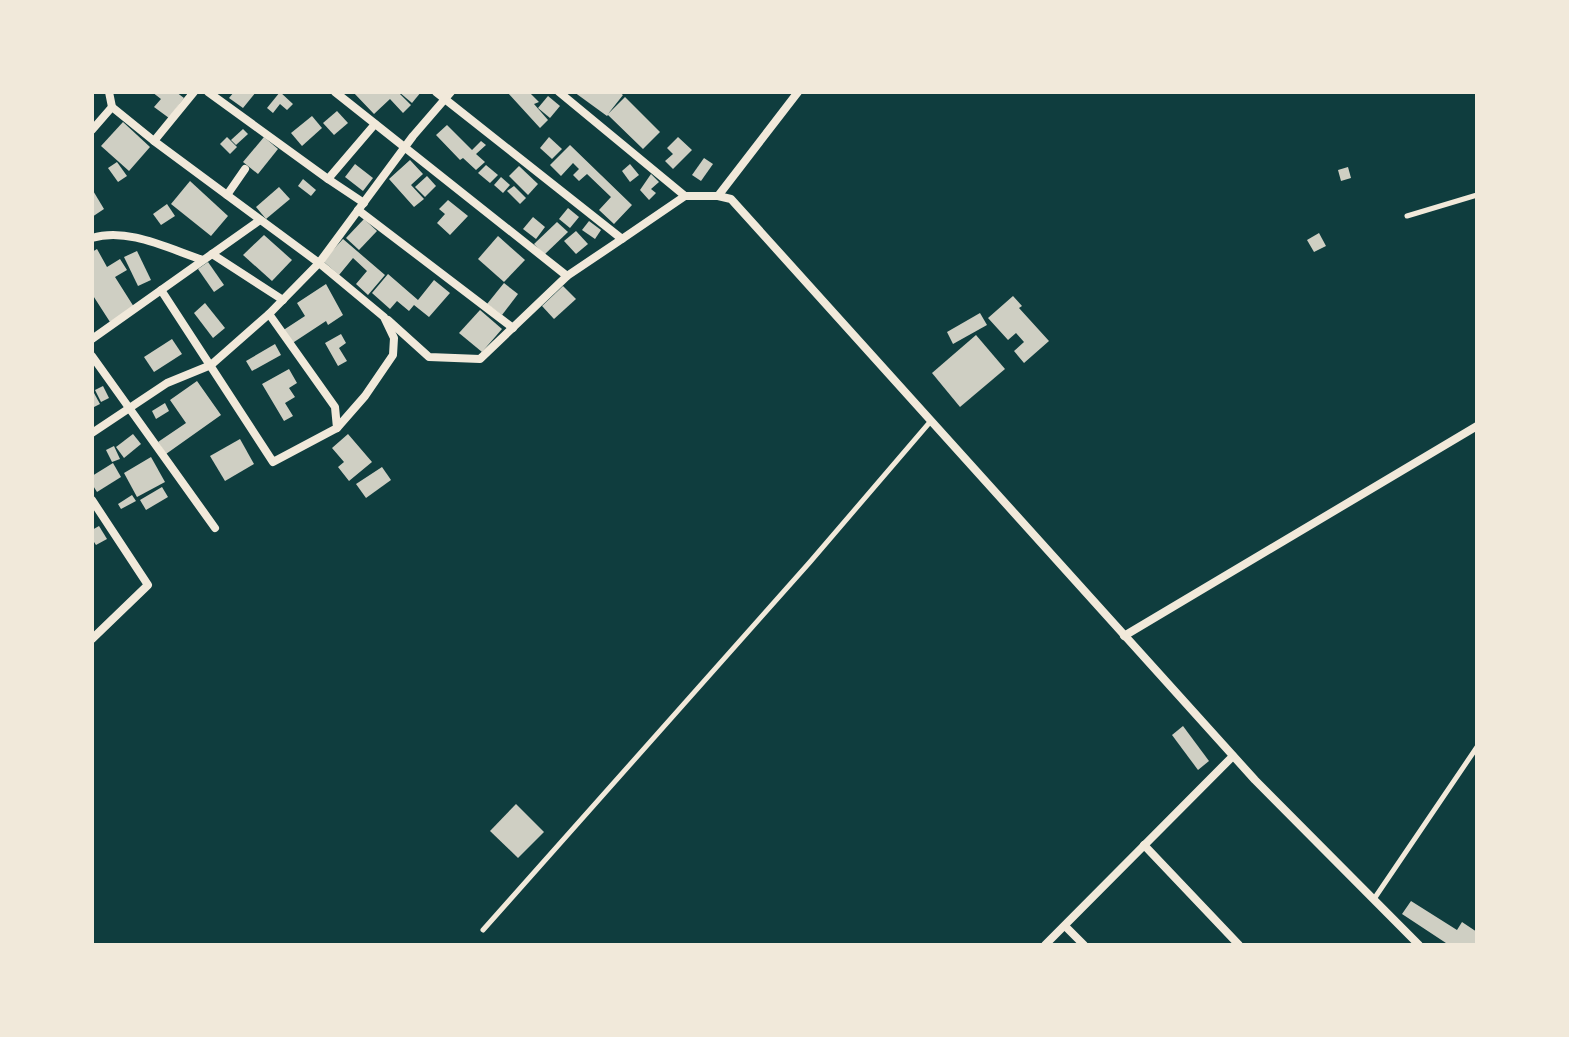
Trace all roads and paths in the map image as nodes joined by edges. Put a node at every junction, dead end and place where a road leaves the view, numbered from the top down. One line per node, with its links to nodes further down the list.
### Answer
1 (109, 92): 9 (street)
2 (194, 92): 12 (street)
3 (208, 92): 15 (street)
4 (335, 92): 10 (street)
5 (436, 92): 8 (street)
6 (559, 92): 18 (street)
7 (798, 92): 19 (street)
8 (448, 96): 13 (street); 24 (street)
9 (112, 107): 11 (street); 12 (street)
10 (375, 124): 13 (street); 15 (street)
11 (92, 130)
12 (154, 141): 16 (street)
13 (405, 147): 20 (street); 28 (street)
14 (245, 169): 16 (street)
15 (328, 179): 20 (street)
16 (227, 195): 22 (street)
17 (1477, 195): 21 (lane)
18 (685, 196): 19 (street); 24 (street)
19 (718, 196): 38 (street)
20 (361, 207): 27 (street); 33 (street)
21 (1407, 216)
22 (260, 220): 25 (street); 27 (street)
23 (92, 238): 26 (street)
24 (622, 239): 28 (street)
25 (212, 254): 26 (street); 30 (street)
26 (203, 260): 29 (street)
27 (319, 263): 30 (street); 32 (street)
28 (567, 276): 33 (street)
29 (161, 290): 34 (street); 36 (street)
30 (283, 300): 31 (street)
31 (269, 314): 36 (street); 40 (street)
32 (384, 317): 33 (street); 40 (street)
33 (513, 328)
34 (92, 339)
35 (92, 356): 37 (street)
36 (211, 365): 37 (street); 40 (street)
37 (129, 407): 41 (street); 43 (street)
38 (930, 422): 44 (street); 51 (lane)
39 (1477, 426): 44 (street)
40 (337, 428)
41 (92, 433)
42 (92, 500): 45 (street)
43 (215, 528)
44 (1124, 636): 47 (street)
45 (92, 639)
46 (1477, 747): 49 (lane)
47 (1233, 756): 48 (street); 49 (street)
48 (1144, 845): 50 (street); 54 (street)
49 (1374, 899): 55 (street)
50 (1065, 926): 52 (street); 53 (street)
51 (483, 930)
52 (1045, 945)
53 (1084, 945)
54 (1239, 945)
55 (1419, 945)

